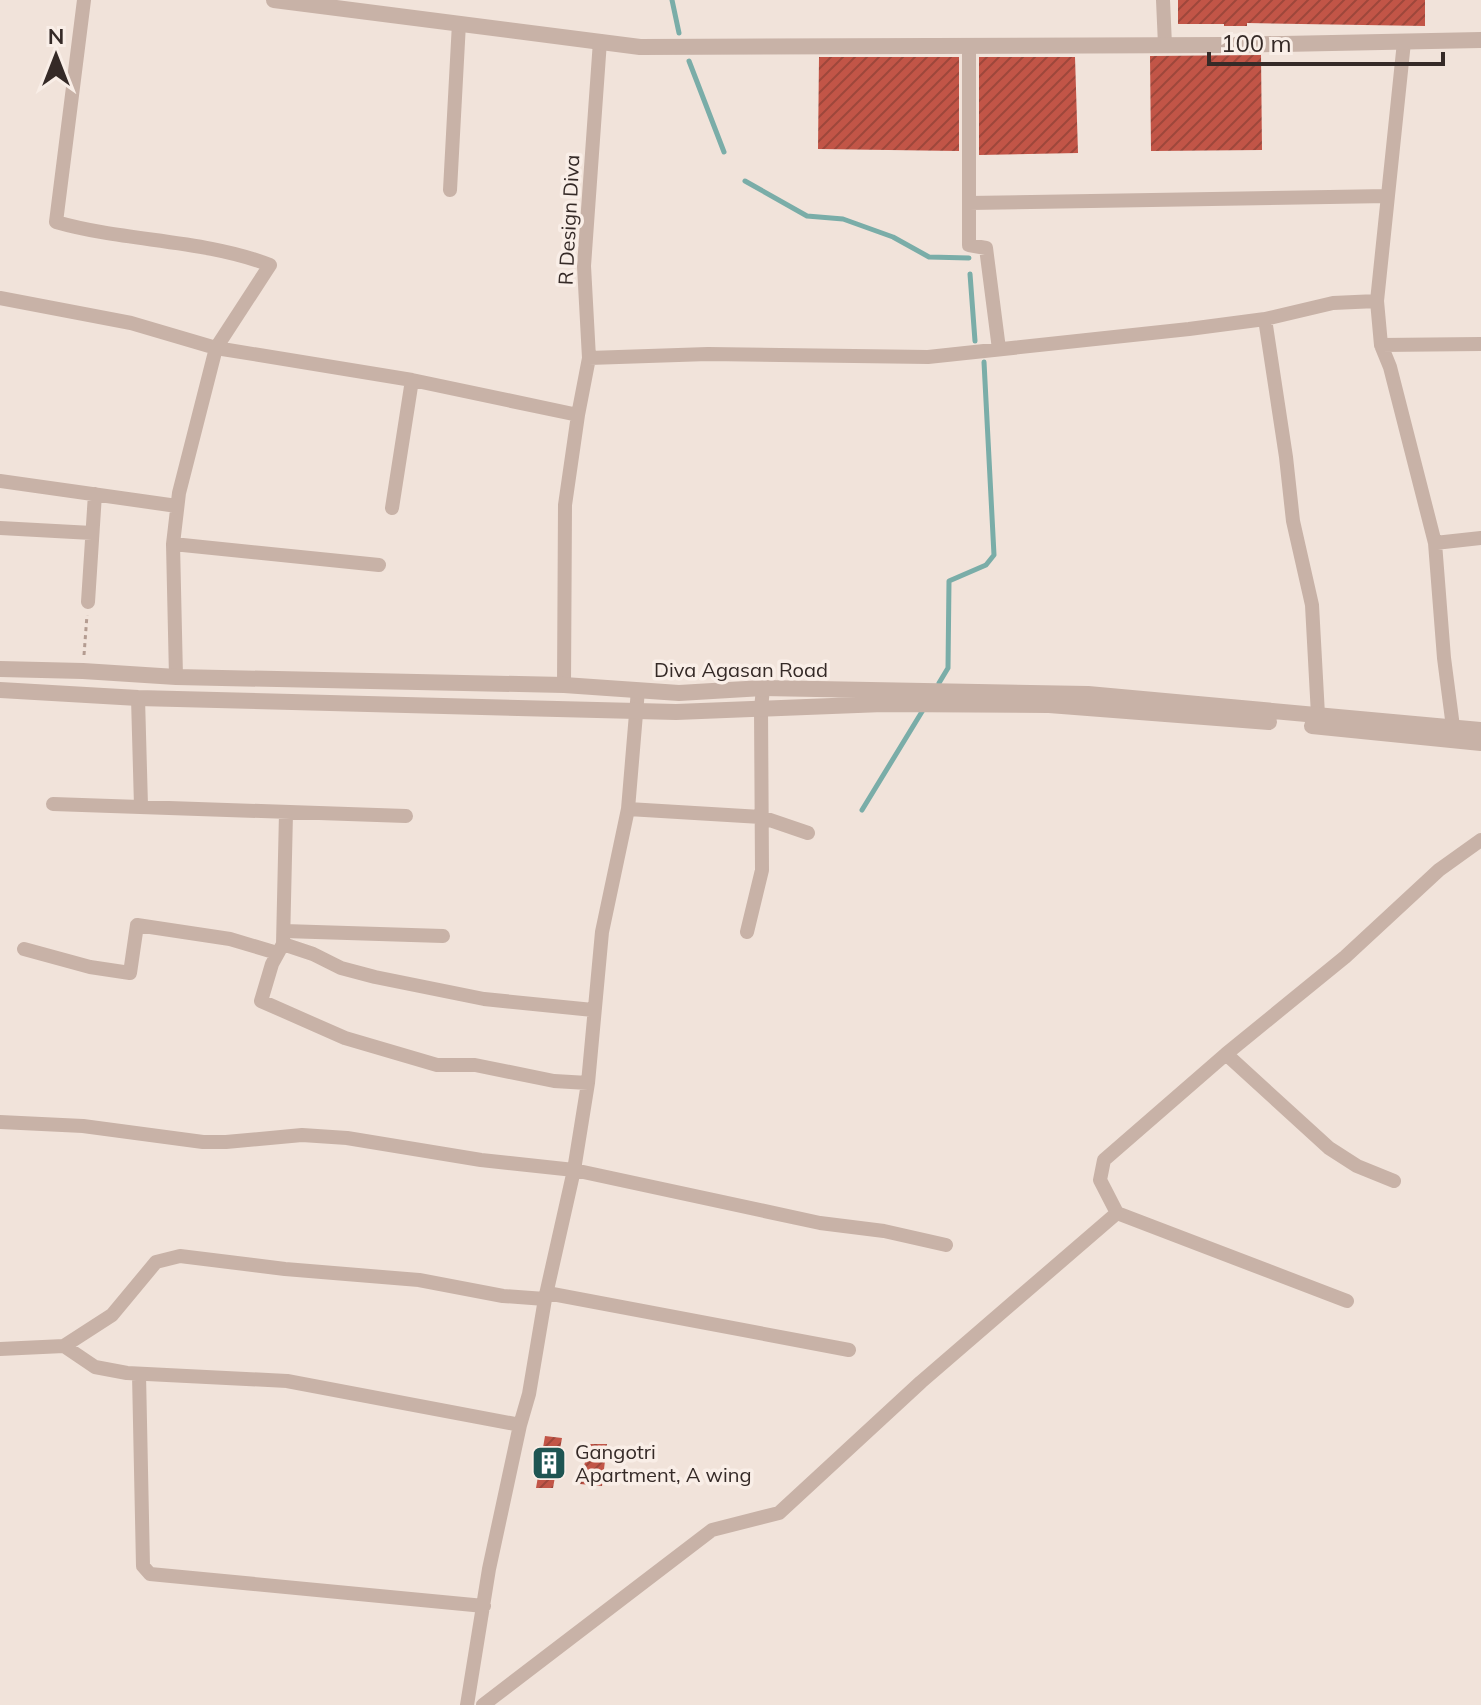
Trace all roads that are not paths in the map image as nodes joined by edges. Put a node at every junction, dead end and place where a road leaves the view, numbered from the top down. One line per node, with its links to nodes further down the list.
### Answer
1 (84, 0): 18 (street)
2 (274, 0): 4 (street)
3 (1163, 0): 8 (street)
4 (459, 23): 6 (street); 10 (street)
5 (1481, 40): 7 (street)
6 (600, 41): 9 (street); 20 (street, R Design Diva)
7 (1404, 42): 8 (street); 11 (street)
8 (1165, 45): 9 (street)
9 (969, 47): 12 (street)
10 (450, 190)
11 (1388, 196): 12 (street); 14 (street)
12 (969, 203): 19 (street)
13 (0, 298): 18 (street)
14 (1377, 301): 15 (street); 17 (street)
15 (1265, 319): 19 (street); 43 (street)
16 (1481, 344): 17 (street)
17 (1381, 345): 30 (street)
18 (216, 348): 21 (street); 25 (street)
19 (999, 349): 20 (street)
20 (589, 358): 22 (street, R Design Diva)
21 (412, 380): 22 (street); 26 (street)
22 (578, 415): 36 (street, R Design Diva)
23 (0, 481): 24 (street)
24 (95, 494): 25 (street); 28 (street)
25 (177, 506): 31 (street)
26 (392, 508)
27 (0, 528): 28 (street)
28 (92, 533): 33 (street)
29 (1481, 538): 30 (street)
30 (1435, 543): 44 (street)
31 (173, 544): 32 (street); 35 (street)
32 (379, 565)
33 (88, 602)
34 (0, 669): 35 (street, Diva Agasan Road)
35 (176, 677): 36 (street, Diva Agasan Road)
36 (564, 685): 39 (street, Diva Agasan Road)
37 (763, 688): 39 (street, Diva Agasan Road); 41 (street); 43 (street, Diva Agasan Road)
38 (0, 690): 40 (street)
39 (638, 690): 42 (street)
40 (138, 698): 42 (street); 48 (street)
41 (761, 709): 42 (street); 46 (street); 52 (street)
42 (636, 711): 49 (street)
43 (1318, 715): 44 (street, Diva Agasan Road)
44 (1453, 727): 45 (street, Diva Agasan Road)
45 (1481, 730)
46 (1481, 743)
47 (53, 804): 48 (street)
48 (141, 806): 50 (street)
49 (628, 809): 52 (street); 59 (street)
50 (286, 813): 51 (street); 57 (street)
51 (406, 816)
52 (761, 817): 53 (street); 55 (street)
53 (808, 833)
54 (1481, 840): 60 (street)
55 (747, 932)
56 (443, 936): 57 (street)
57 (281, 943): 58 (street); 59 (street); 61 (street)
58 (24, 949)
59 (593, 1010): 61 (street)
60 (1226, 1054): 64 (street); 65 (street)
61 (588, 1083): 63 (street)
62 (0, 1122): 63 (street)
63 (574, 1170): 66 (street); 67 (street)
64 (1394, 1181)
65 (1117, 1213): 68 (street); 76 (street)
66 (946, 1245)
67 (546, 1296): 69 (street); 71 (street); 73 (street)
68 (1347, 1301)
69 (64, 1346): 70 (street); 72 (street)
70 (0, 1349)
71 (849, 1350)
72 (139, 1374): 73 (street); 74 (street)
73 (520, 1425): 74 (street)
74 (484, 1606): 75 (street)
75 (467, 1705)
76 (483, 1705)

